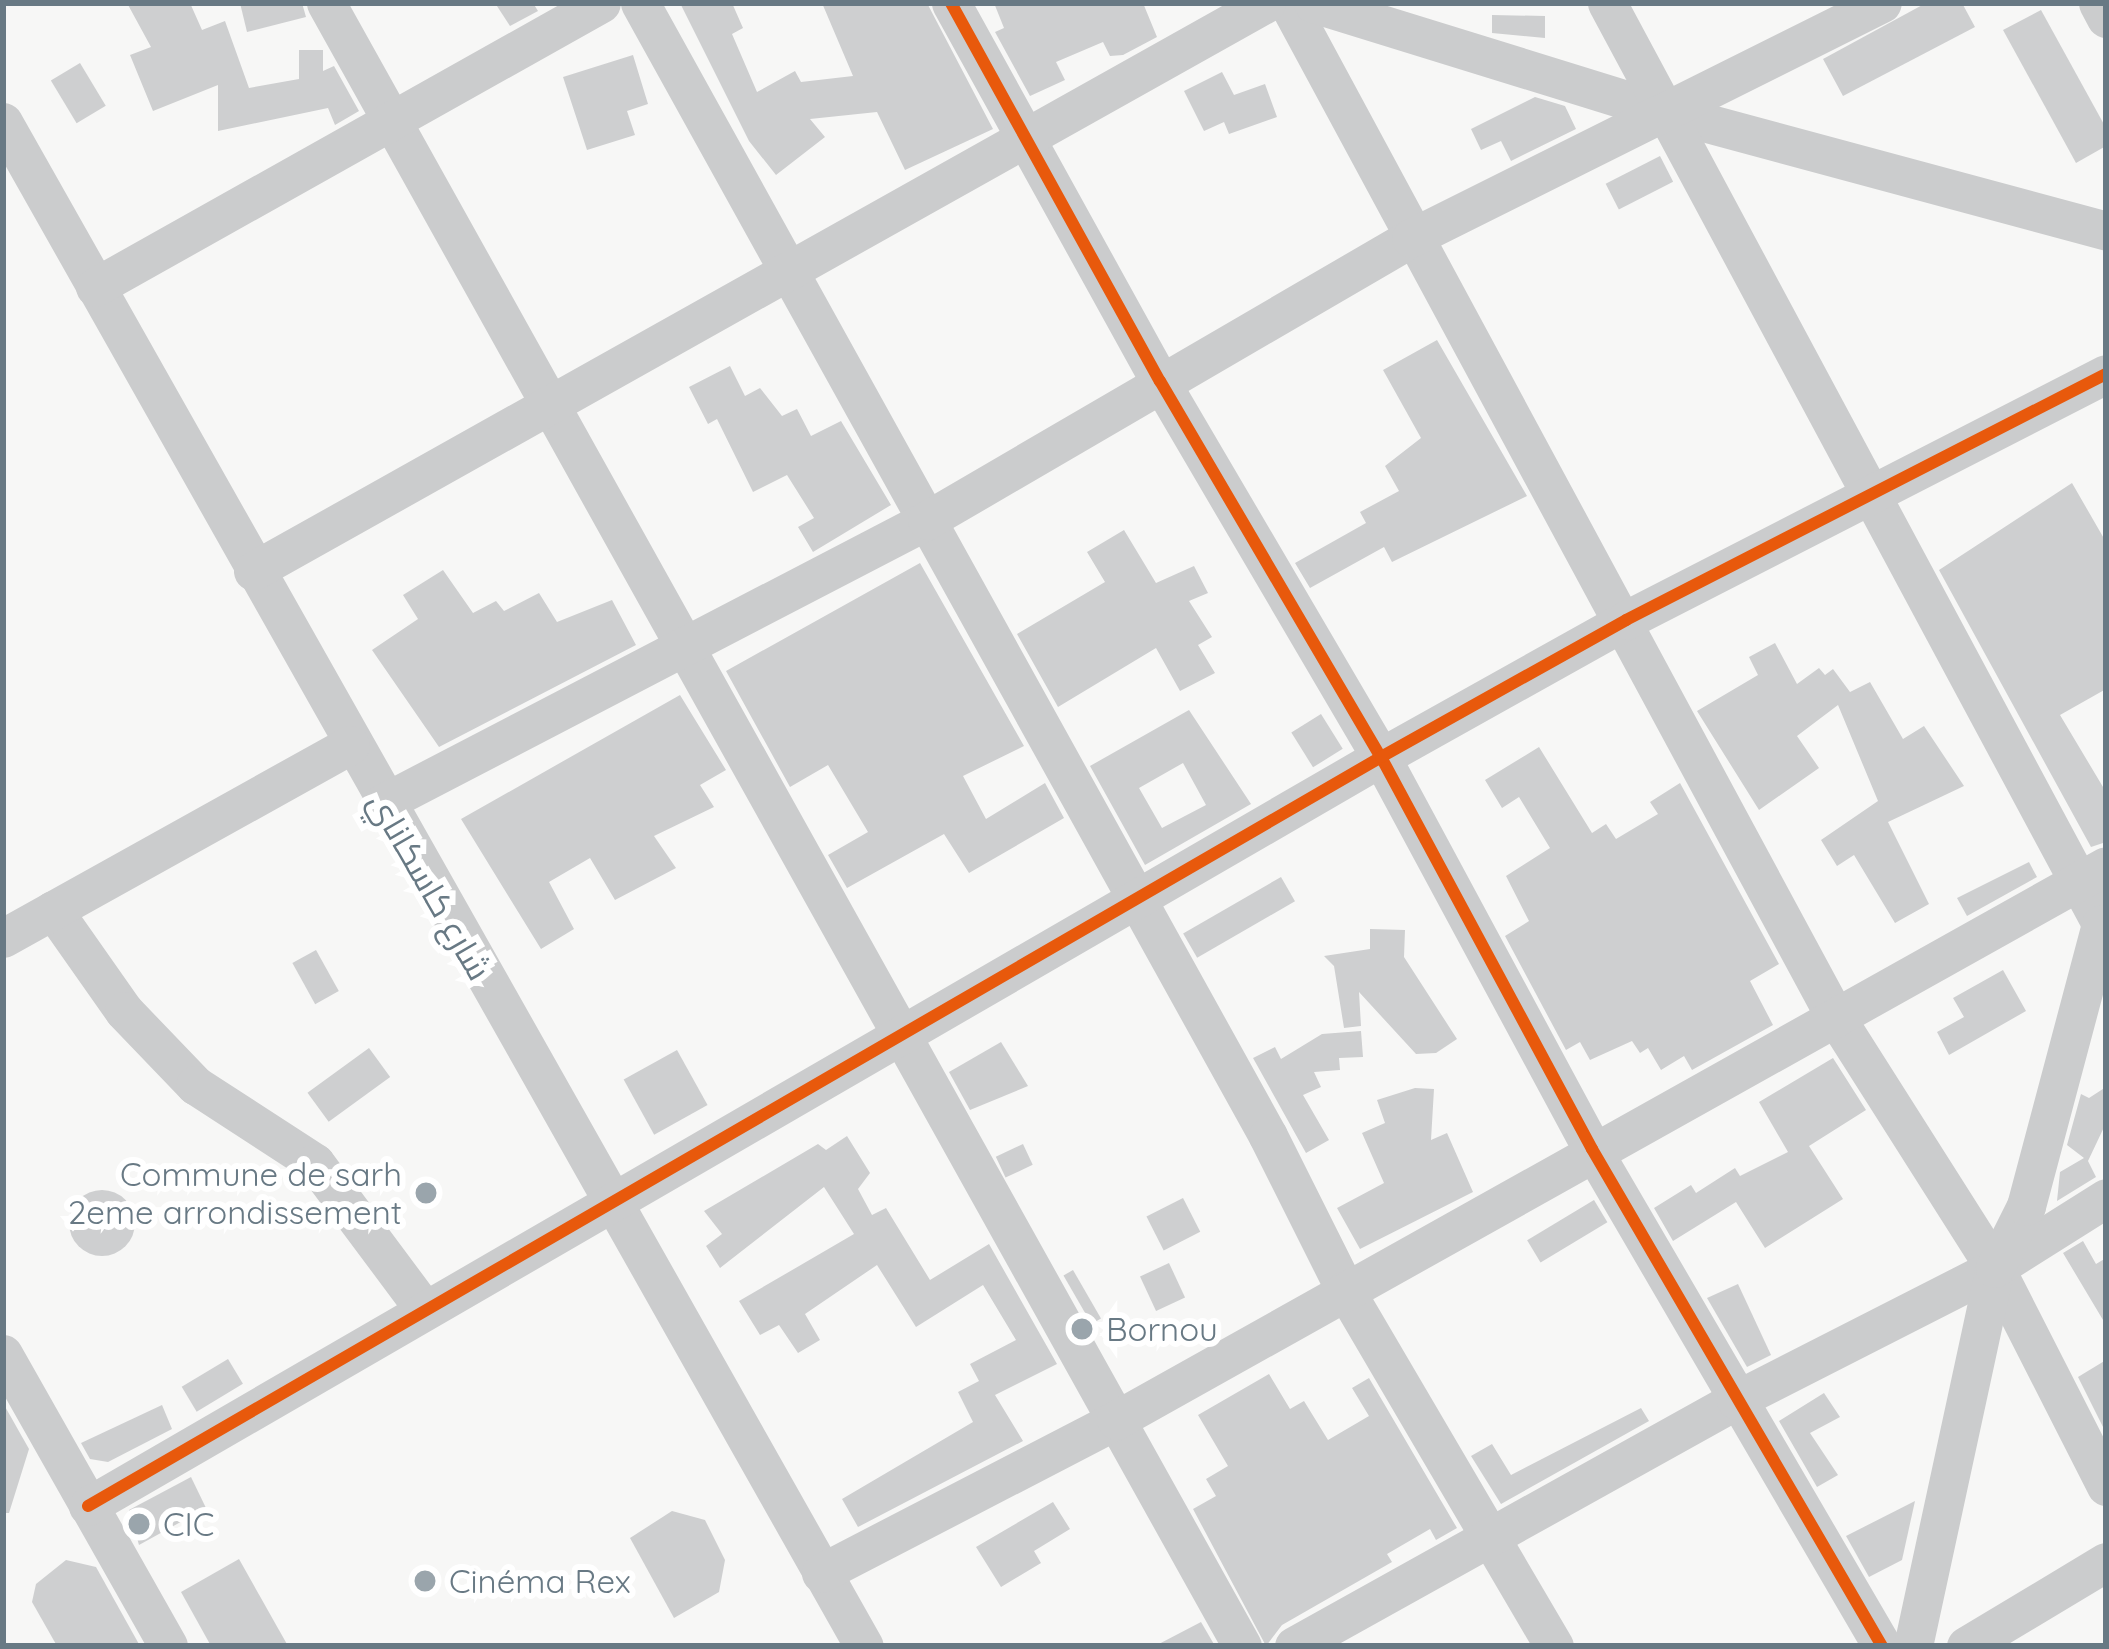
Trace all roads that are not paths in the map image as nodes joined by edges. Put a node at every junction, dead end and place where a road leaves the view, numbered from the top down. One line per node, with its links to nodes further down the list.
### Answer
1 (326, 3): 13 (street)
2 (601, 3): 13 (street)
3 (640, 3): 18 (street)
4 (951, 3): 15 (street)
5 (1266, 3): 15 (street)
6 (1288, 3): 17 (street)
7 (1313, 3): 12 (street)
8 (1607, 3): 12 (street)
9 (1882, 3): 12 (street)
10 (2098, 3): 11 (street)
11 (2106, 18)
12 (1666, 112): 16 (street); 17 (street); 23 (street)
13 (394, 120): 19 (street); 22 (street)
14 (3, 122): 19 (street, شارع كاسكاناي)
15 (1025, 139): 18 (street); 21 (street)
16 (2106, 231)
17 (1411, 238): 21 (street); 26 (street)
18 (789, 269): 22 (street); 24 (street)
19 (95, 286): 25 (street, شارع كاسكاناي)
20 (2106, 374): 23 (street)
21 (1160, 381): 24 (street); 29 (street)
22 (548, 409): 25 (street); 27 (street)
23 (1874, 496): 26 (street); 31 (street)
24 (927, 520): 27 (street); 32 (street)
25 (253, 571): 28 (street, شارع كاسكاناي)
26 (1626, 620): 29 (street); 36 (street)
27 (687, 651): 30 (street); 37 (street)
28 (350, 745): 30 (street, شارع كاسكاناي); 33 (street)
29 (1381, 757): 32 (street); 38 (street)
30 (383, 803): 39 (street, شارع كاسكاناي)
31 (2093, 873): 34 (street); 36 (street)
32 (1138, 901): 37 (street); 42 (street)
33 (53, 910): 35 (street); 43 (street)
34 (2103, 929): 41 (street)
35 (3, 938)
36 (1833, 1013): 38 (street); 41 (street)
37 (905, 1035): 39 (street); 46 (street)
38 (1592, 1149): 42 (street); 45 (street)
39 (608, 1198): 43 (street); 51 (street, شارع كاسكاناي)
40 (2106, 1198): 41 (street)
41 (1994, 1268): 45 (street); 47 (street); 58 (street)
42 (1345, 1290): 46 (street); 49 (street)
43 (423, 1308): 48 (street)
44 (3, 1354): 48 (street)
45 (1736, 1400): 49 (street); 57 (street)
46 (1116, 1420): 51 (street); 54 (street)
47 (2106, 1486)
48 (88, 1506): 52 (street)
49 (1490, 1534): 55 (street); 56 (street)
50 (2106, 1562): 59 (street)
51 (820, 1573): 53 (street, شارع كاسكاناي)
52 (168, 1646)
53 (864, 1646)
54 (1242, 1646)
55 (1294, 1646)
56 (1554, 1646)
57 (1882, 1646)
58 (1912, 1646)
59 (1966, 1646)

